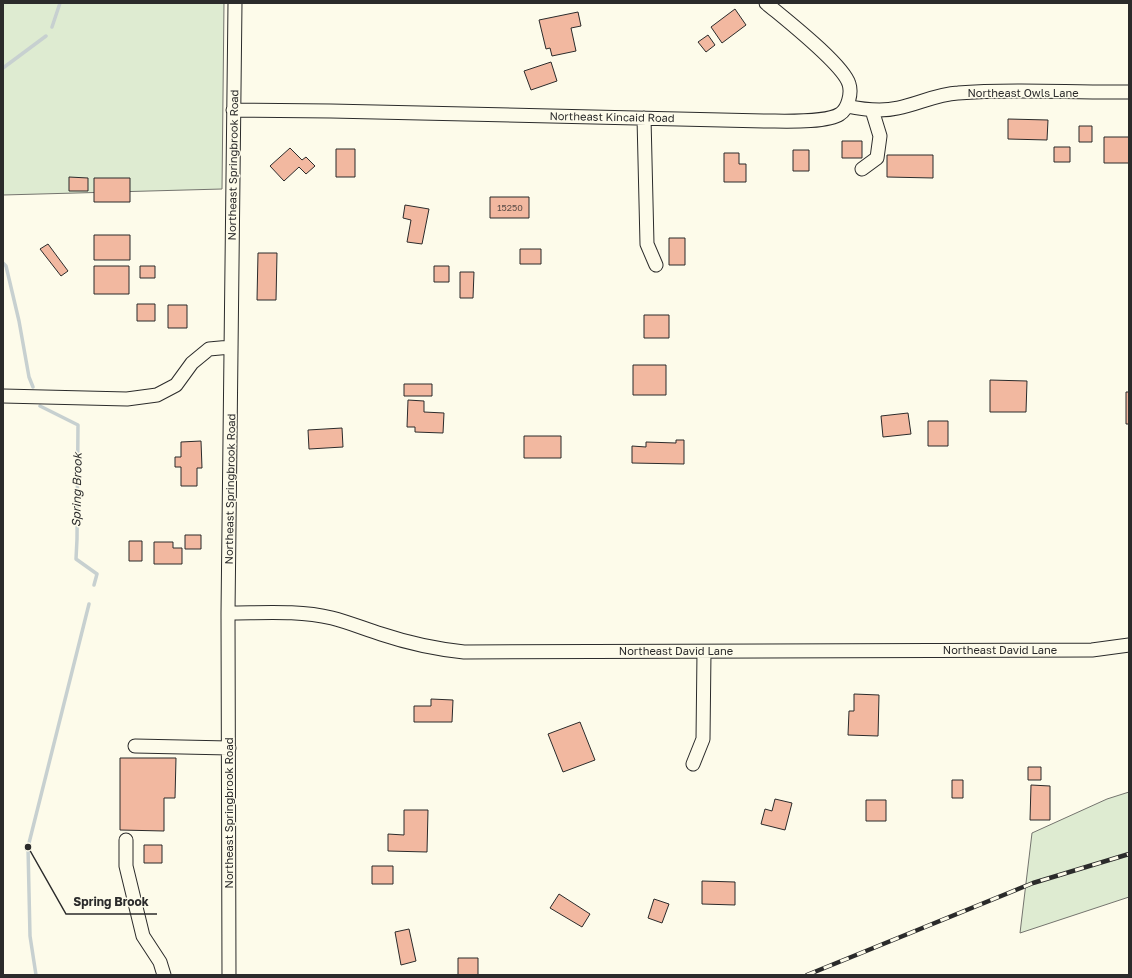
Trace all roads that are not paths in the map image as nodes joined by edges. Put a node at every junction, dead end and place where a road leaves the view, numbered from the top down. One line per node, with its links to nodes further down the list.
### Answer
1 (235, 3): 5 (street, Northeast Springbrook Road)
2 (766, 3): 4 (street)
3 (1129, 92): 6 (street, Northeast Owls Lane)
4 (847, 106): 6 (street, Northeast Owls Lane); 7 (street, Northeast Kincaid Road)
5 (233, 110): 7 (street, Northeast Kincaid Road); 10 (street, Northeast Springbrook Road)
6 (872, 110): 8 (street)
7 (644, 118): 9 (street)
8 (862, 169)
9 (656, 265)
10 (231, 347): 11 (street); 12 (street, Northeast Springbrook Road)
11 (3, 396)
12 (228, 613): 14 (street, Northeast David Lane); 16 (street, Northeast Springbrook Road)
13 (1129, 645): 14 (street, Northeast David Lane)
14 (704, 652): 17 (street)
15 (134, 746): 16 (street)
16 (229, 748): 20 (street, Northeast Springbrook Road)
17 (693, 764)
18 (126, 840): 19 (street)
19 (164, 975)
20 (229, 975)

